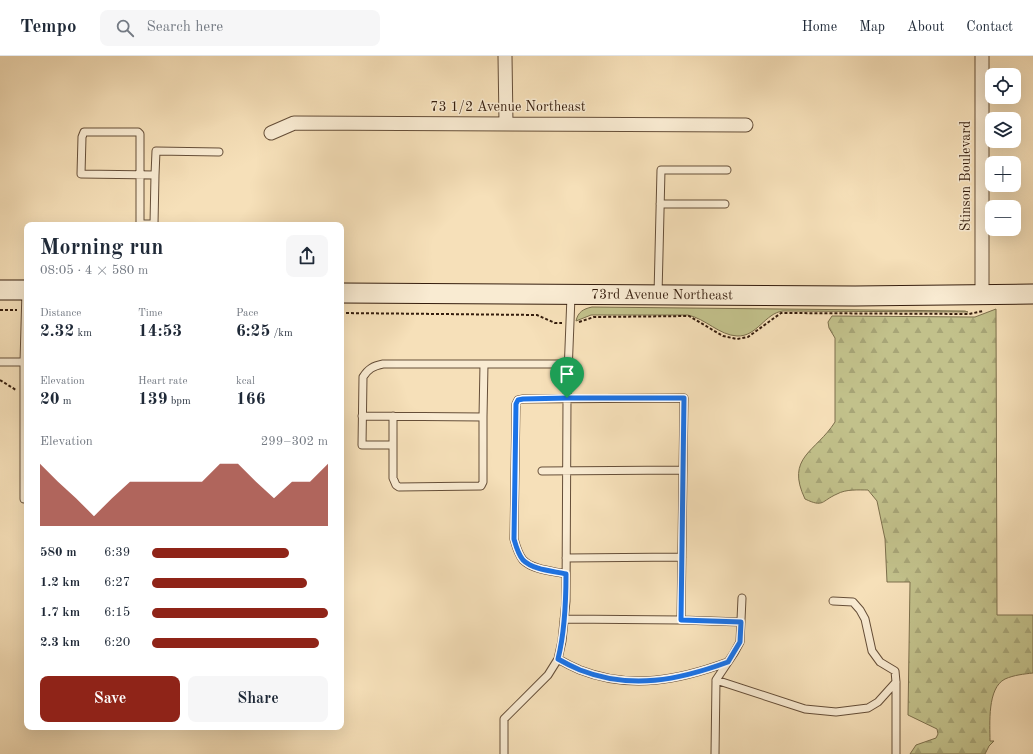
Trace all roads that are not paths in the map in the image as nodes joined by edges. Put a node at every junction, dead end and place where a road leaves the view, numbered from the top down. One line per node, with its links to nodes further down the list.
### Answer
1 (505, 56): 3 (street)
2 (982, 56): 20 (street, Stinson Boulevard)
3 (506, 123): 4 (street, 73 1/2 Avenue Northeast); 5 (street, 73 1/2 Avenue Northeast)
4 (746, 125)
5 (271, 133)
6 (219, 152): 9 (lane)
7 (727, 170): 10 (lane)
8 (140, 174): 8 (lane); 9 (lane); 12 (lane)
9 (155, 175): 13 (lane)
10 (660, 204): 11 (lane); 19 (lane)
11 (724, 204)
12 (140, 222)
13 (154, 222)
14 (0, 290): 15 (street)
15 (24, 290)
16 (344, 293): 17 (street, 73rd Avenue Northeast)
17 (570, 294): 19 (street, 73rd Avenue Northeast); 24 (lane)
18 (1033, 294): 20 (street, 73rd Avenue Northeast)
19 (658, 295): 20 (street, 73rd Avenue Northeast)
20 (984, 303)
21 (0, 362): 22 (lane)
22 (24, 362): 25 (lane)
23 (484, 364): 24 (lane); 27 (lane); 29 (lane)
24 (568, 364): 26 (lane)
25 (24, 396)
26 (567, 398): 31 (lane); 33 (lane); 36 (lane)
27 (362, 416): 28 (lane); 30 (lane)
28 (393, 416): 29 (lane); 30 (lane)
29 (483, 417): 30 (lane)
30 (392, 445)
31 (683, 470): 33 (lane); 34 (lane)
32 (542, 471): 33 (lane)
33 (566, 471): 35 (lane)
34 (682, 557): 35 (lane); 40 (lane)
35 (566, 558): 36 (lane)
36 (566, 574): 39 (lane)
37 (742, 598): 41 (lane)
38 (833, 601): 45 (lane)
39 (564, 619): 40 (lane); 42 (lane)
40 (681, 620): 41 (lane)
41 (741, 622): 43 (lane)
42 (558, 659): 43 (lane); 46 (lane)
43 (728, 662): 44 (lane)
44 (716, 680): 45 (lane); 47 (lane)
45 (896, 682): 48 (lane)
46 (504, 754)
47 (715, 754)
48 (896, 754)

